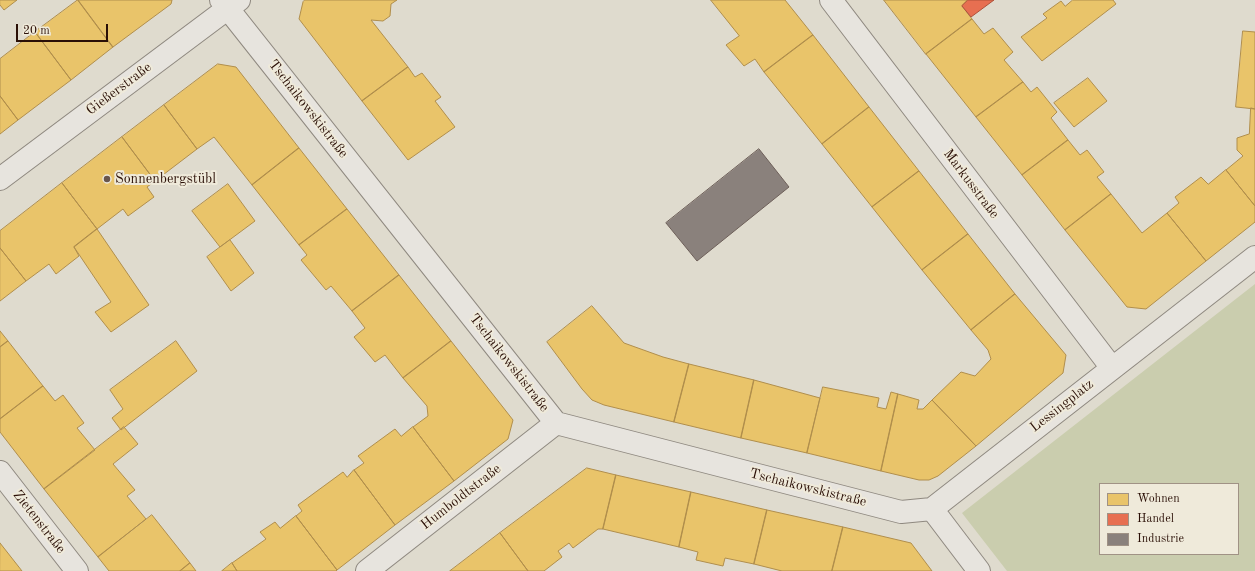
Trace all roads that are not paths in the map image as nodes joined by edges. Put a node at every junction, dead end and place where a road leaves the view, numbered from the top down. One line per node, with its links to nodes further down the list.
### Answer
1 (831, 0): 5 (street, Markusstraße)
2 (229, 3): 3 (street, Gießerstraße); 6 (street, Tschaikowskistraße)
3 (0, 179)
4 (1255, 257): 5 (street, Lessingplatz)
5 (1112, 368): 8 (street, Lessingplatz)
6 (556, 423): 8 (street, Tschaikowskistraße); 10 (street, Humboldtstraße)
7 (0, 472): 9 (street, Zietenstraße)
8 (932, 509): 11 (street)
9 (77, 571)
10 (367, 571)
11 (979, 571)

